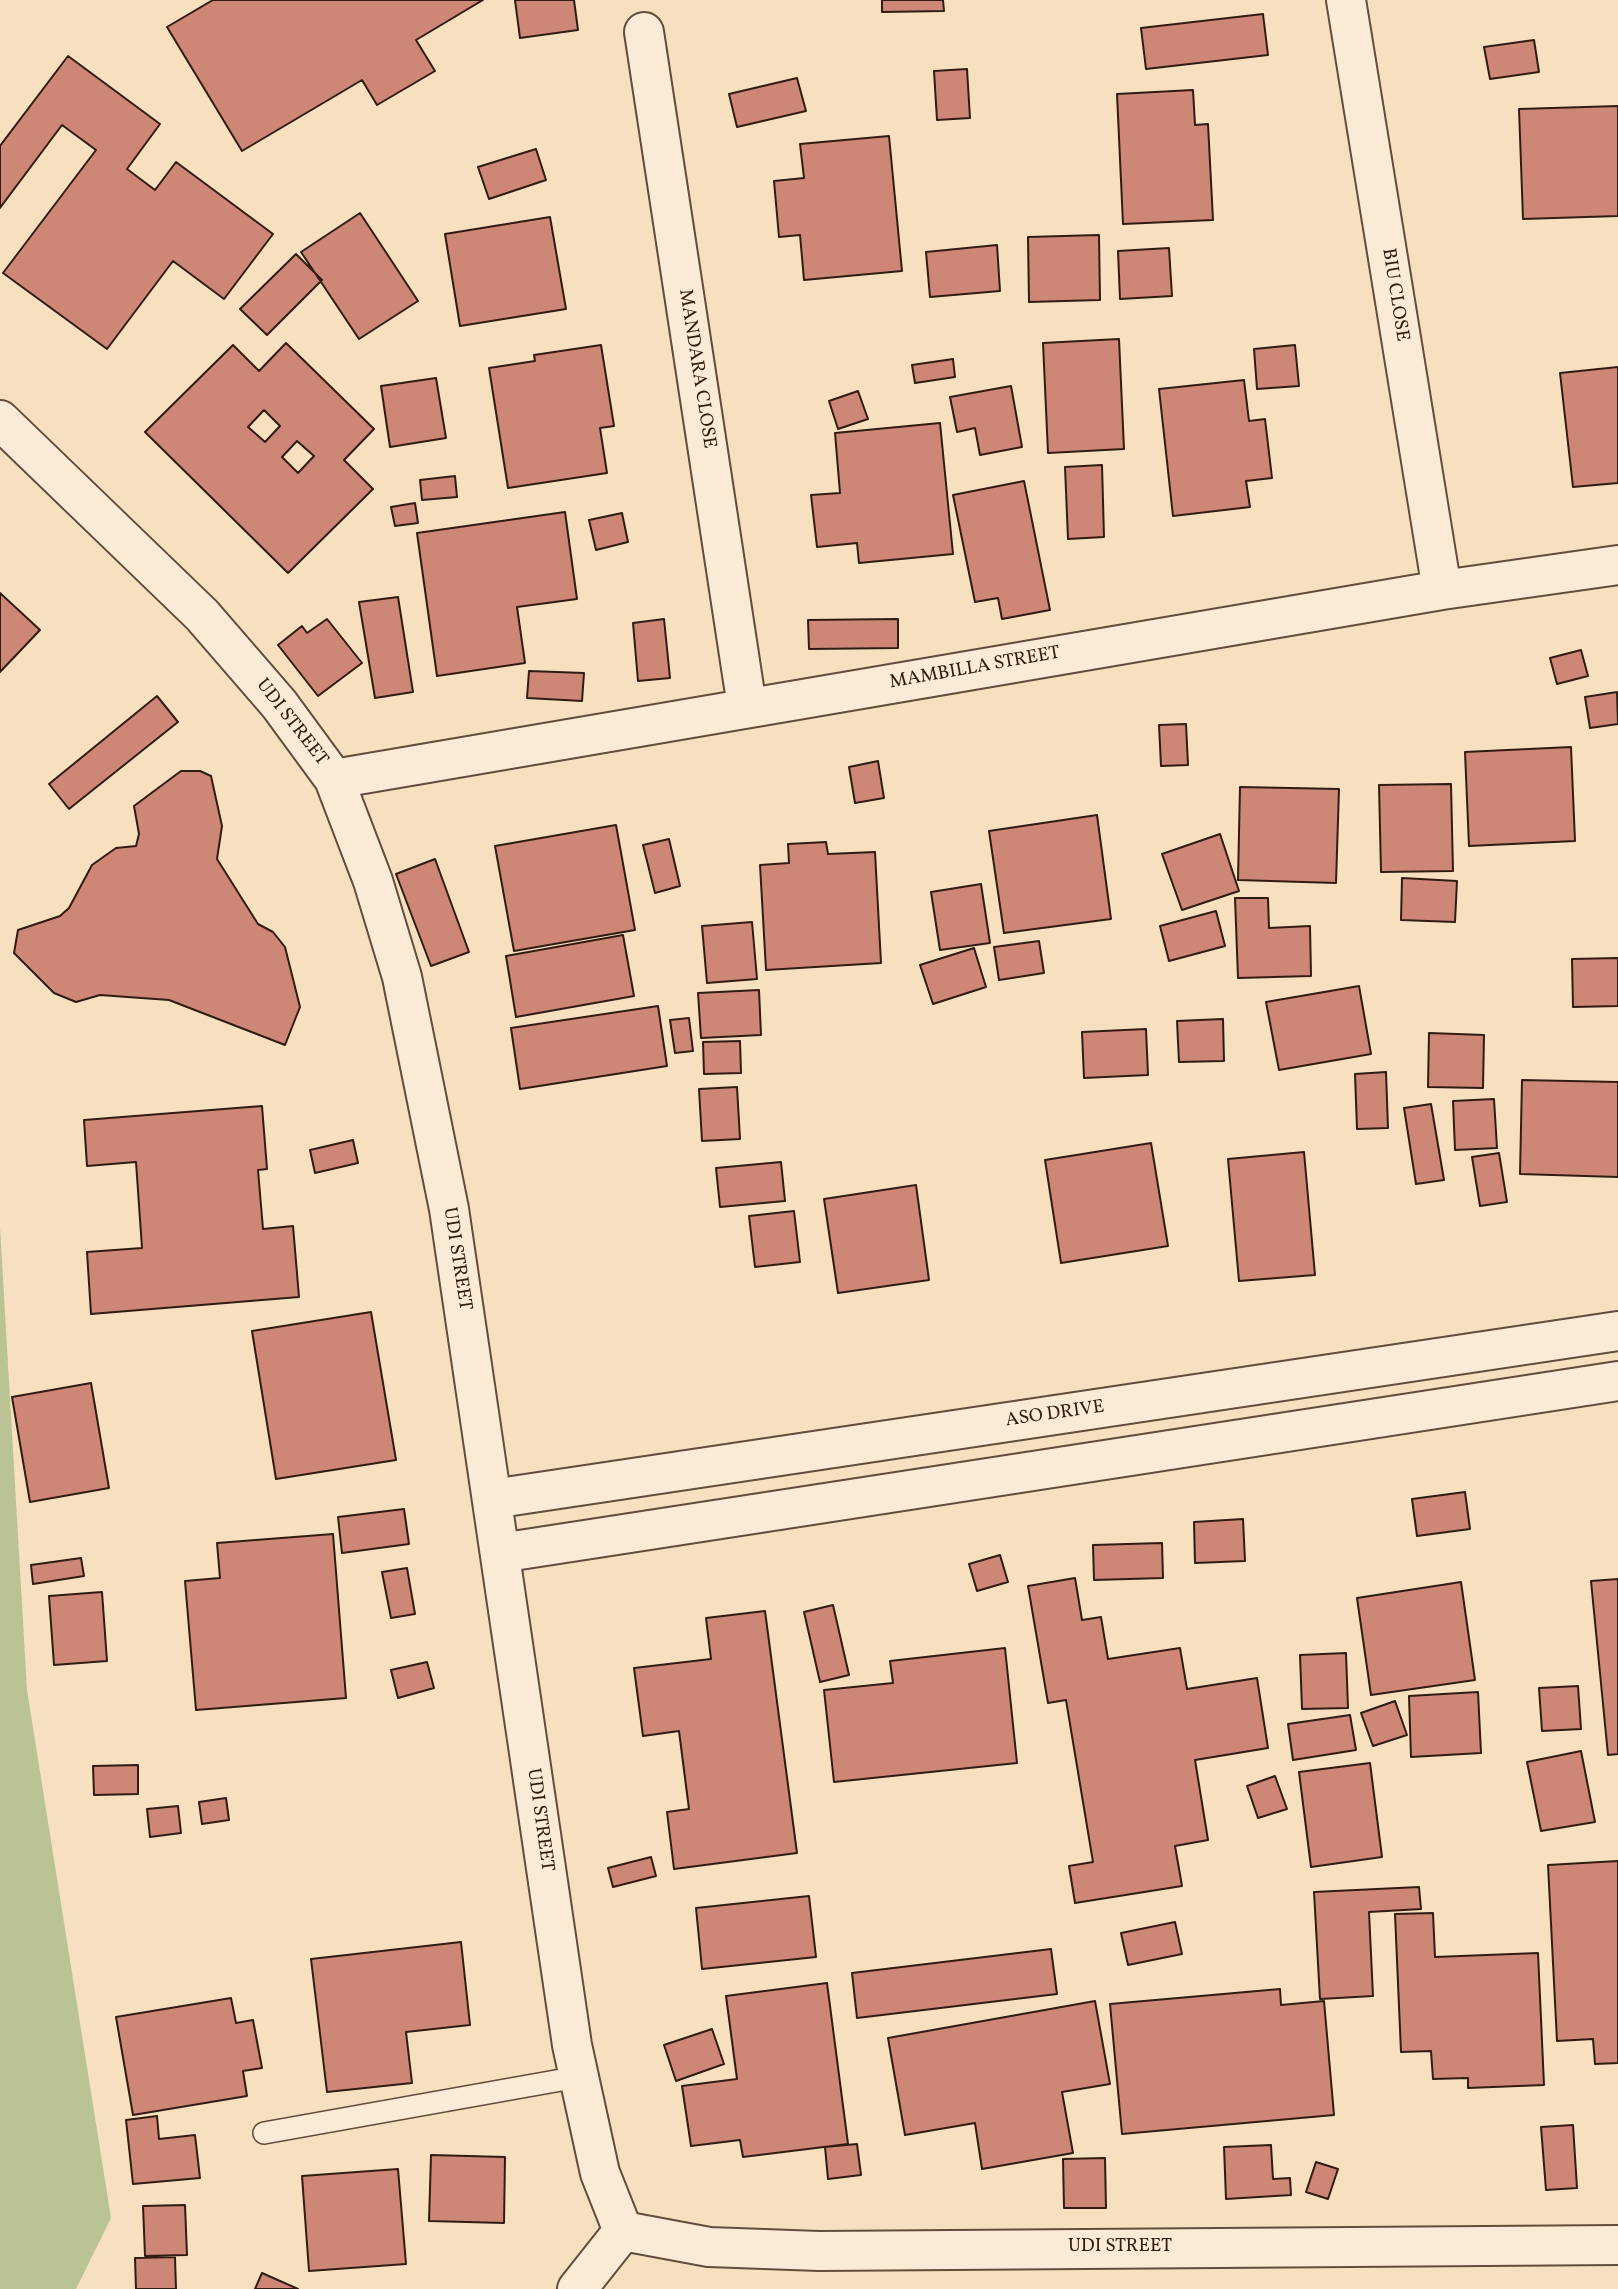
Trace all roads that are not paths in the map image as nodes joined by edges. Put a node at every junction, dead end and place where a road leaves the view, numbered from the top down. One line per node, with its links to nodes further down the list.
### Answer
1 (1346, 0): 5 (street, BIU CLOSE)
2 (644, 32): 6 (street, MANDARA CLOSE)
3 (0, 420): 7 (street, UDI STREET)
4 (1618, 565): 5 (street, MAMBILLA STREET)
5 (1443, 590): 6 (street, MAMBILLA STREET)
6 (747, 707): 7 (street, MAMBILLA STREET)
7 (334, 779): 10 (street, UDI STREET)
8 (1618, 1331): 10 (street, ASO DRIVE)
9 (1618, 1381): 11 (street)
10 (492, 1499): 11 (street, UDI STREET)
11 (500, 1553): 12 (street, UDI STREET)
12 (578, 2077): 13 (lane); 14 (street, UDI STREET)
13 (264, 2133)
14 (623, 2231): 15 (street, UDI STREET); 16 (street)
15 (1618, 2245)
16 (577, 2289)

